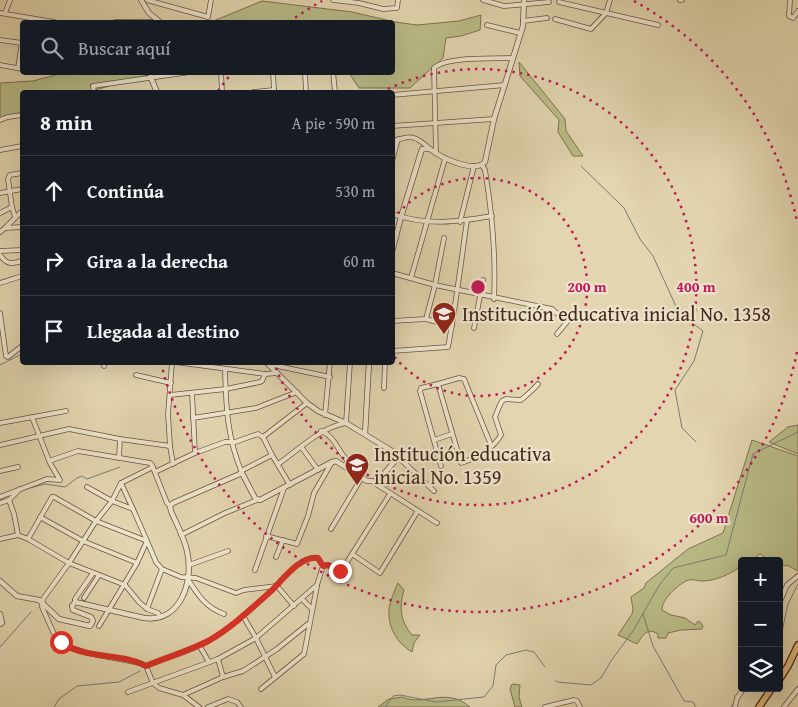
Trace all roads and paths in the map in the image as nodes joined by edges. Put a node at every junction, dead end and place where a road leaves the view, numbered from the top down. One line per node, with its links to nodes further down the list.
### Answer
1 (10, 0): 15 (street)
2 (141, 0): 21 (street)
3 (147, 0): 4 (street)
4 (211, 0)
5 (333, 0): 10 (street)
6 (398, 0): 10 (street)
7 (483, 0): 13 (street)
8 (610, 0): 16 (street)
9 (790, 0): 14 (street)
10 (360, 1)
11 (549, 2): 13 (street)
12 (559, 2): 16 (street)
13 (524, 3): 22 (street)
14 (798, 11)
15 (2, 13): 17 (street)
16 (606, 13): 19 (street); 24 (street)
17 (26, 17): 20 (street)
18 (547, 18): 22 (street)
19 (555, 19)
20 (43, 20)
21 (156, 20)
22 (524, 21): 25 (street)
23 (487, 25): 25 (street)
24 (658, 25)
25 (520, 33): 28 (street)
26 (0, 40): 27 (street)
27 (20, 43)
28 (513, 58): 36 (street); 43 (street)
29 (0, 65): 30 (street)
30 (20, 68)
31 (151, 75): 37 (street); 38 (street)
32 (221, 75): 39 (street)
33 (273, 75): 40 (street)
34 (305, 75): 41 (street)
35 (333, 75): 42 (street)
36 (505, 85): 43 (street); 46 (street)
37 (94, 90)
38 (156, 90)
39 (222, 90)
40 (274, 90)
41 (306, 90)
42 (335, 90)
43 (436, 90): 44 (street); 48 (street)
44 (395, 95)
45 (20, 115): 47 (street)
46 (494, 119): 48 (street); 58 (street)
47 (0, 120)
48 (436, 122): 49 (street); 56 (street)
49 (395, 126)
50 (398, 139): 51 (street); 53 (street); 55 (street)
51 (395, 140)
52 (20, 146): 54 (street)
53 (430, 149): 56 (street); 70 (street)
54 (0, 150)
55 (395, 150)
56 (436, 153): 57 (street)
57 (445, 160): 59 (street); 72 (street)
58 (482, 165): 59 (street); 68 (street)
59 (474, 166): 73 (street)
60 (20, 173): 62 (street)
61 (20, 189): 62 (street)
62 (10, 191): 63 (street); 64 (street)
63 (0, 194)
64 (12, 207): 65 (street); 69 (street)
65 (0, 213)
66 (20, 213): 69 (street)
67 (395, 215): 70 (street)
68 (492, 216): 71 (street); 91 (street)
69 (15, 217): 75 (street)
70 (401, 217): 72 (street); 78 (street)
71 (467, 220): 73 (street); 89 (street)
72 (426, 222): 73 (street); 85 (street)
73 (460, 222)
74 (20, 227): 75 (street)
75 (5, 228): 76 (street)
76 (0, 232)
77 (444, 238): 88 (street)
78 (395, 240)
79 (20, 250): 80 (street)
80 (0, 251)
81 (0, 255): 82 (street)
82 (20, 262)
83 (395, 274): 85 (street)
84 (20, 278): 87 (street)
85 (411, 278): 88 (street)
86 (483, 280): 90 (street)
87 (0, 283)
88 (435, 285): 89 (street); 93 (street)
89 (458, 290): 90 (street); 95 (street)
90 (480, 295): 91 (street); 96 (street)
91 (494, 299): 97 (street)
92 (0, 312): 98 (street)
93 (426, 319): 94 (street); 95 (street)
94 (395, 321)
95 (452, 326): 99 (street)
96 (474, 328)
97 (558, 334)
98 (20, 348)
99 (395, 351)
100 (174, 365): 113 (street)
101 (196, 365): 108 (street)
102 (269, 365): 109 (street)
103 (276, 365): 112 (street)
104 (330, 365): 112 (street)
105 (350, 365): 128 (street)
106 (368, 365): 130 (street)
107 (385, 365): 116 (street)
108 (225, 369): 110 (street); 117 (street)
109 (277, 372): 110 (street); 118 (street)
110 (265, 374): 117 (street)
111 (136, 375): 113 (street)
112 (330, 377): 124 (street)
113 (171, 383): 120 (street)
114 (438, 384): 131 (street); 135 (street); 138 (street)
115 (538, 384): 138 (street)
116 (384, 388)
117 (226, 389): 119 (street); 123 (street)
118 (297, 392): 121 (street); 123 (street)
119 (192, 393): 120 (street); 126 (street)
120 (170, 395): 139 (street)
121 (307, 403): 124 (street); 133 (street)
122 (66, 411): 125 (street)
123 (226, 413): 126 (street); 136 (street)
124 (325, 415): 128 (street)
125 (32, 417): 127 (street); 132 (street)
126 (194, 418): 141 (street)
127 (0, 423)
128 (346, 423): 129 (street); 130 (street)
129 (321, 431): 140 (street); 149 (street)
130 (365, 434): 142 (street)
131 (452, 434): 135 (street); 138 (street)
132 (39, 436): 134 (street); 137 (street); 145 (street)
133 (263, 437): 136 (street); 143 (street)
134 (120, 439): 139 (street); 144 (street)
135 (434, 440): 150 (street)
136 (232, 442): 141 (street); 156 (street)
137 (0, 445)
138 (491, 445)
139 (170, 446): 147 (street)
140 (302, 448): 148 (street); 153 (street)
141 (195, 453): 147 (street)
142 (395, 454): 158 (street); 164 (street)
143 (272, 455): 148 (street); 156 (street)
144 (119, 458): 145 (street); 152 (street)
145 (49, 461): 162 (street)
146 (332, 462): 149 (street); 153 (street); 183 (street)
147 (173, 464): 155 (street)
148 (278, 464): 160 (street)
149 (345, 466): 157 (street)
150 (441, 466)
151 (18, 467): 154 (street)
152 (153, 467): 155 (street); 159 (street)
153 (318, 470): 160 (street)
154 (0, 471)
155 (155, 472): 171 (street)
156 (241, 472): 168 (street); 171 (street)
157 (362, 477): 158 (street); 177 (street)
158 (373, 482): 165 (street)
159 (121, 483): 169 (street); 172 (street)
160 (290, 485): 163 (street)
161 (86, 487): 169 (street)
162 (22, 488): 166 (street); 167 (street)
163 (284, 488): 168 (street); 180 (street)
164 (434, 491)
165 (390, 494): 173 (street); 187 (street)
166 (0, 497)
167 (9, 500): 170 (street); 179 (street)
168 (257, 500): 178 (street)
169 (112, 501): 172 (street); 175 (street)
170 (0, 503)
171 (170, 506): 178 (street)
172 (133, 509): 185 (street)
173 (417, 512): 176 (street); 187 (street)
174 (40, 517): 175 (street); 182 (street); 184 (street)
175 (96, 521): 184 (street); 185 (street)
176 (437, 523)
177 (331, 529)
178 (181, 534): 191 (street)
179 (18, 535): 181 (street); 182 (street)
180 (266, 536): 183 (street); 194 (street)
181 (0, 539)
182 (28, 539): 189 (street)
183 (282, 540): 188 (street)
184 (83, 541): 189 (street); 190 (street)
185 (147, 541): 190 (street); 193 (street)
186 (228, 551): 191 (street)
187 (352, 554): 192 (street)
188 (276, 557)
189 (69, 563): 195 (street); 207 (street)
190 (137, 563): 200 (street)
191 (189, 564): 198 (street)
192 (323, 566): 201 (street); 202 (street)
193 (162, 569): 198 (street); 209 (street)
194 (255, 570)
195 (93, 572): 196 (street); 205 (street)
196 (99, 575): 200 (street); 203 (street)
197 (798, 576): 206 (street)
198 (187, 578): 201 (street); 213 (street); 215 (street)
199 (0, 581): 207 (street)
200 (125, 585): 209 (street); 211 (street)
201 (277, 586): 208 (street); 214 (street)
202 (317, 586): 204 (street); 210 (street)
203 (84, 598)
204 (302, 599): 208 (street); 210 (street)
205 (75, 602): 207 (street); 211 (street)
206 (780, 602)
207 (42, 603): 225 (street)
208 (294, 606): 219 (street)
209 (147, 609): 215 (street)
210 (312, 609): 217 (street)
211 (109, 610): 215 (street); 218 (street)
212 (0, 614): 216 (street)
213 (224, 614)
214 (243, 616): 219 (street); 220 (street)
215 (160, 617)
216 (0, 624)
217 (308, 624): 222 (street); 228 (street)
218 (99, 626)
219 (256, 638): 222 (street); 223 (street)
220 (199, 645): 224 (street); 225 (street)
221 (798, 645): 226 (main road)
222 (266, 656): 227 (street); 228 (street)
223 (218, 659): 224 (street); 227 (street)
224 (208, 662): 229 (street)
225 (146, 666): 229 (street)
226 (783, 674)
227 (223, 677): 235 (street)
228 (276, 677): 230 (street)
229 (153, 683): 232 (street); 235 (street)
230 (261, 689)
231 (798, 689): 243 (street)
232 (128, 692)
233 (741, 692): 241 (street)
234 (769, 692): 242 (main road)
235 (183, 695): 236 (street)
236 (198, 707)
237 (208, 707): 238 (street)
238 (241, 707)
239 (545, 707): 240 (street)
240 (580, 707)
241 (735, 707)
242 (759, 707)
243 (784, 707)

